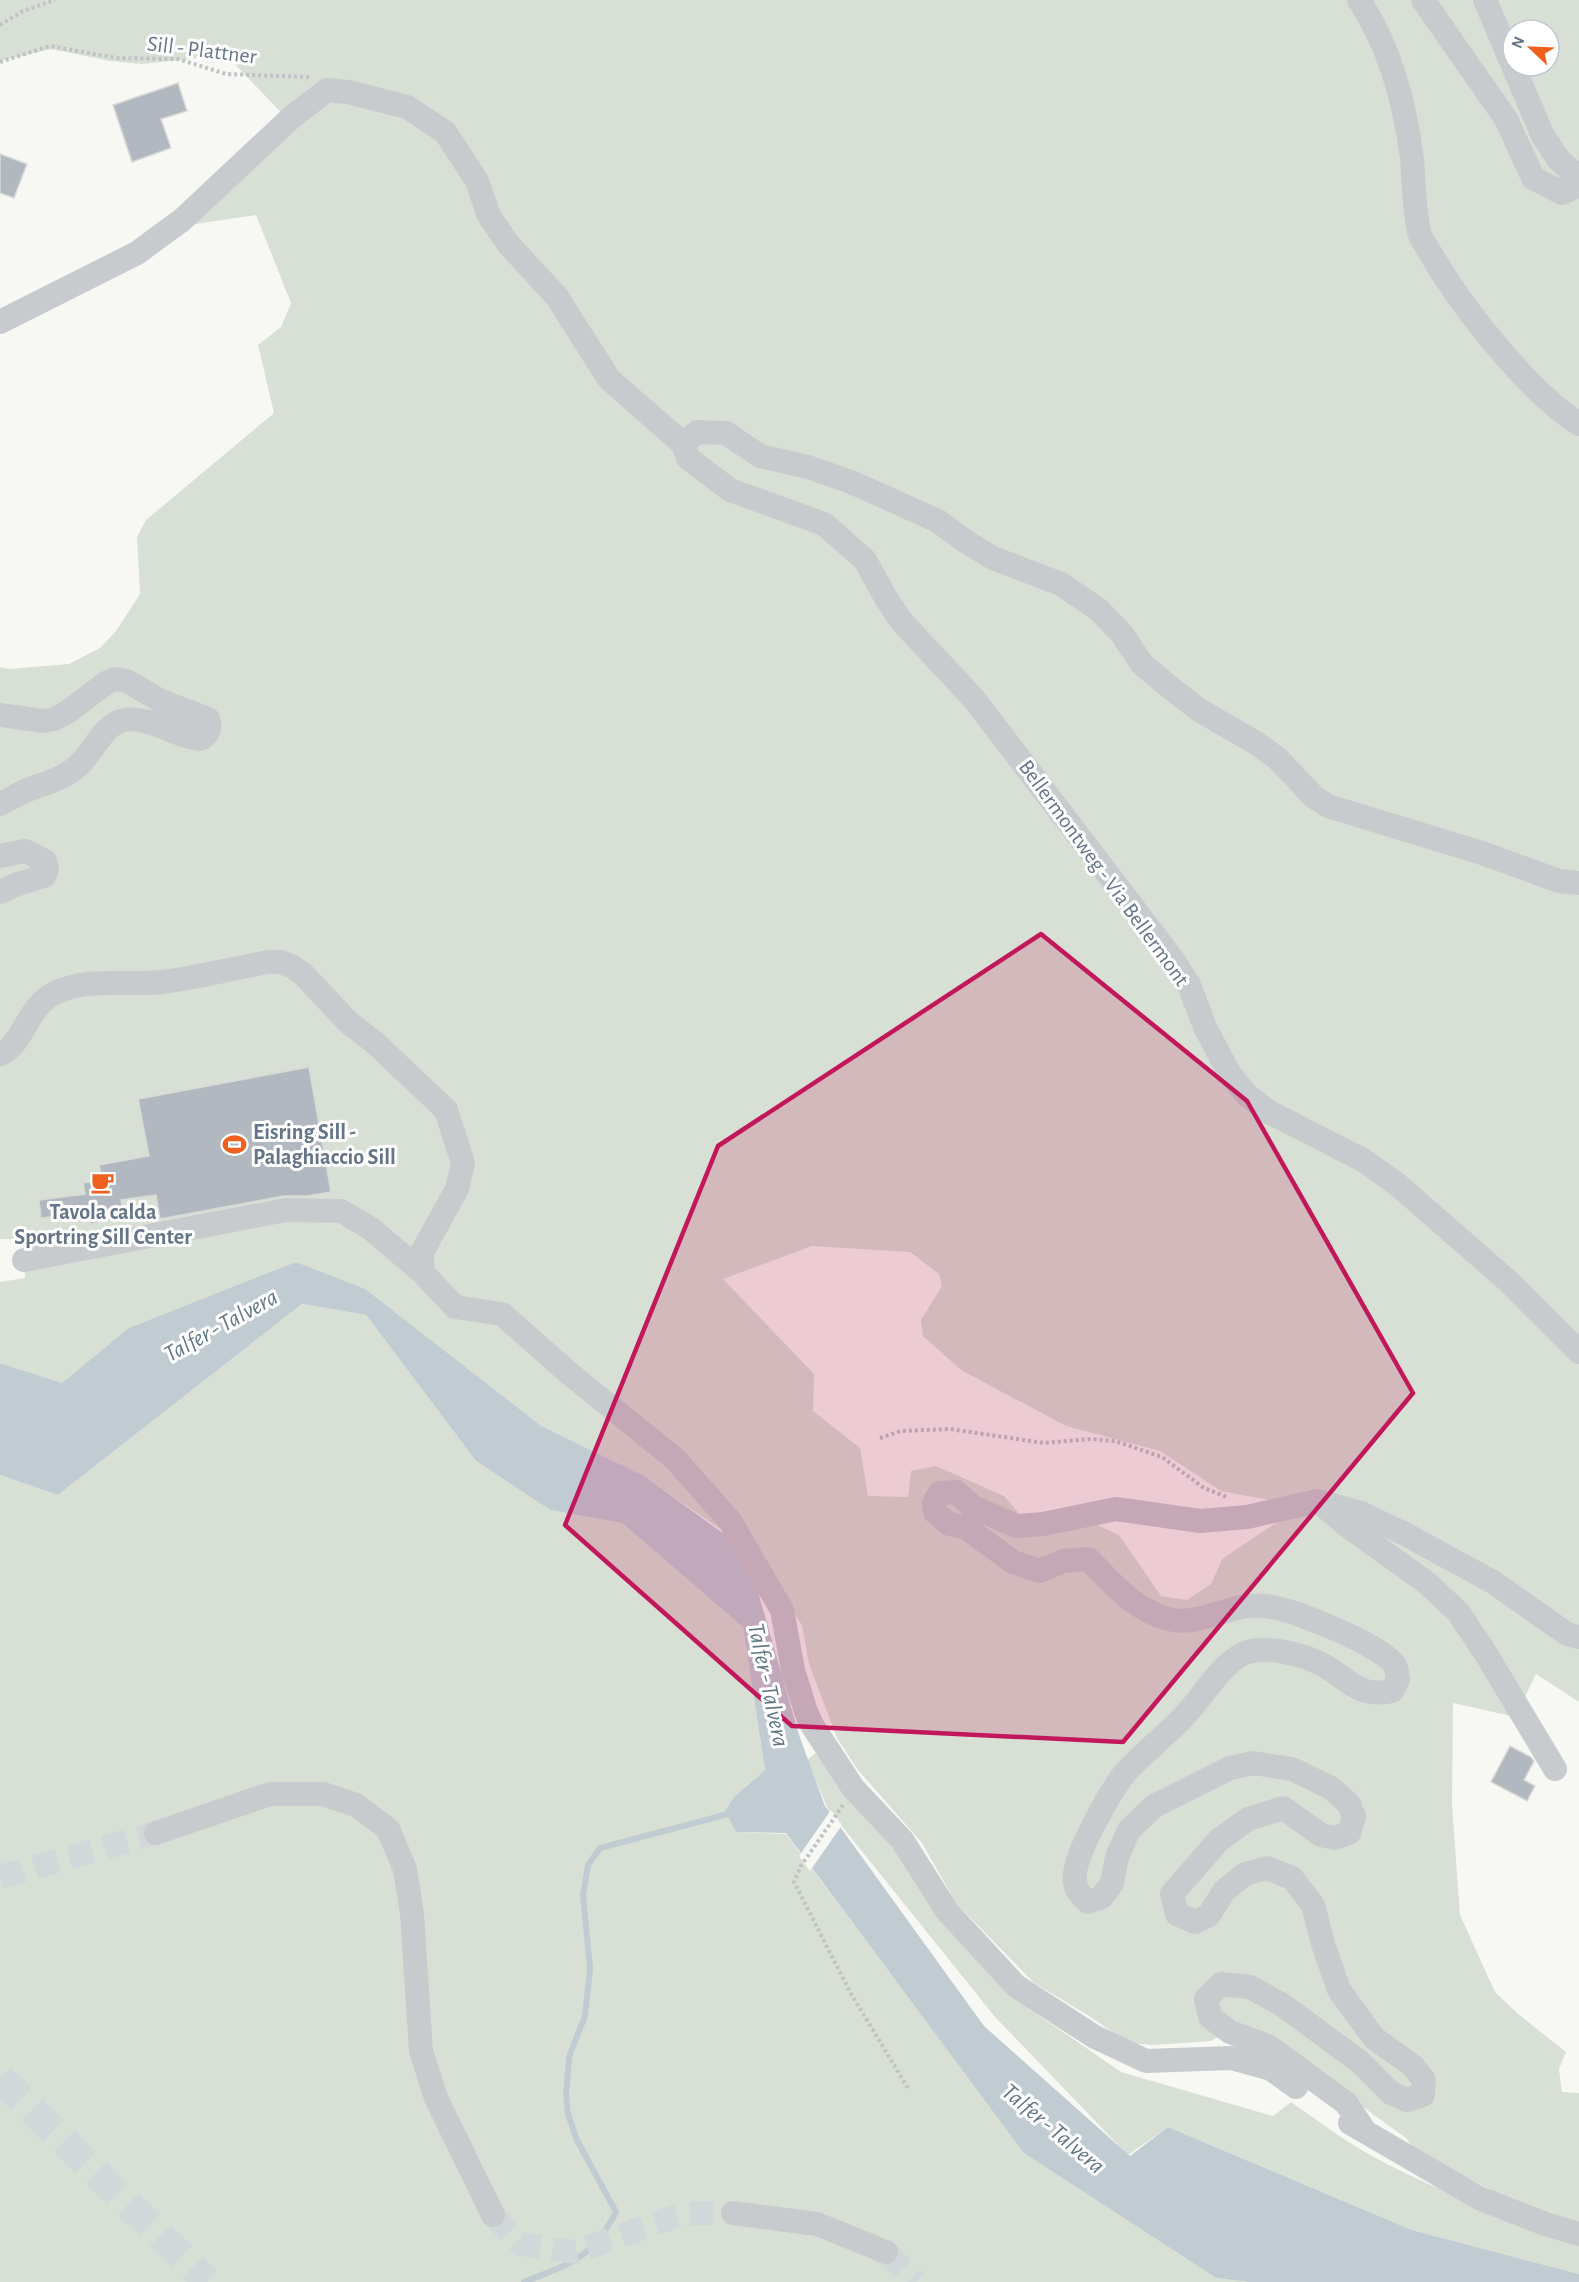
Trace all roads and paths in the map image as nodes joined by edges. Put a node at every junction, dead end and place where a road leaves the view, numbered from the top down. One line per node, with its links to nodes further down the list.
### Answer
1 (55, 0): 5 (path)
2 (1359, 0): 9 (street)
3 (1423, 0): 4 (street)
4 (1485, 0)
5 (0, 25)
6 (0, 62): 7 (path, Sill - Plattner)
7 (327, 90): 8 (street); 10 (street, Bellermontweg - Via Bellermont)
8 (0, 322)
9 (1579, 424)
10 (684, 444): 14 (street); 19 (street, Bellermontweg - Via Bellermont)
11 (0, 715): 12 (street)
12 (0, 804)
13 (0, 856): 15 (street)
14 (1579, 883)
15 (0, 892)
16 (0, 1054): 18 (street)
17 (24, 1260): 18 (street)
18 (422, 1272): 25 (street)
19 (1579, 1352)
20 (880, 1438): 21 (path)
21 (1235, 1498)
22 (1318, 1501): 23 (street); 24 (street); 28 (street)
23 (1579, 1637)
24 (1555, 1769)
25 (853, 1788): 27 (path); 28 (street)
26 (156, 1833): 30 (street)
27 (909, 2090)
28 (1364, 2130): 31 (street)
29 (733, 2213): 32 (street)
30 (493, 2215)
31 (1579, 2234)
32 (886, 2252)

